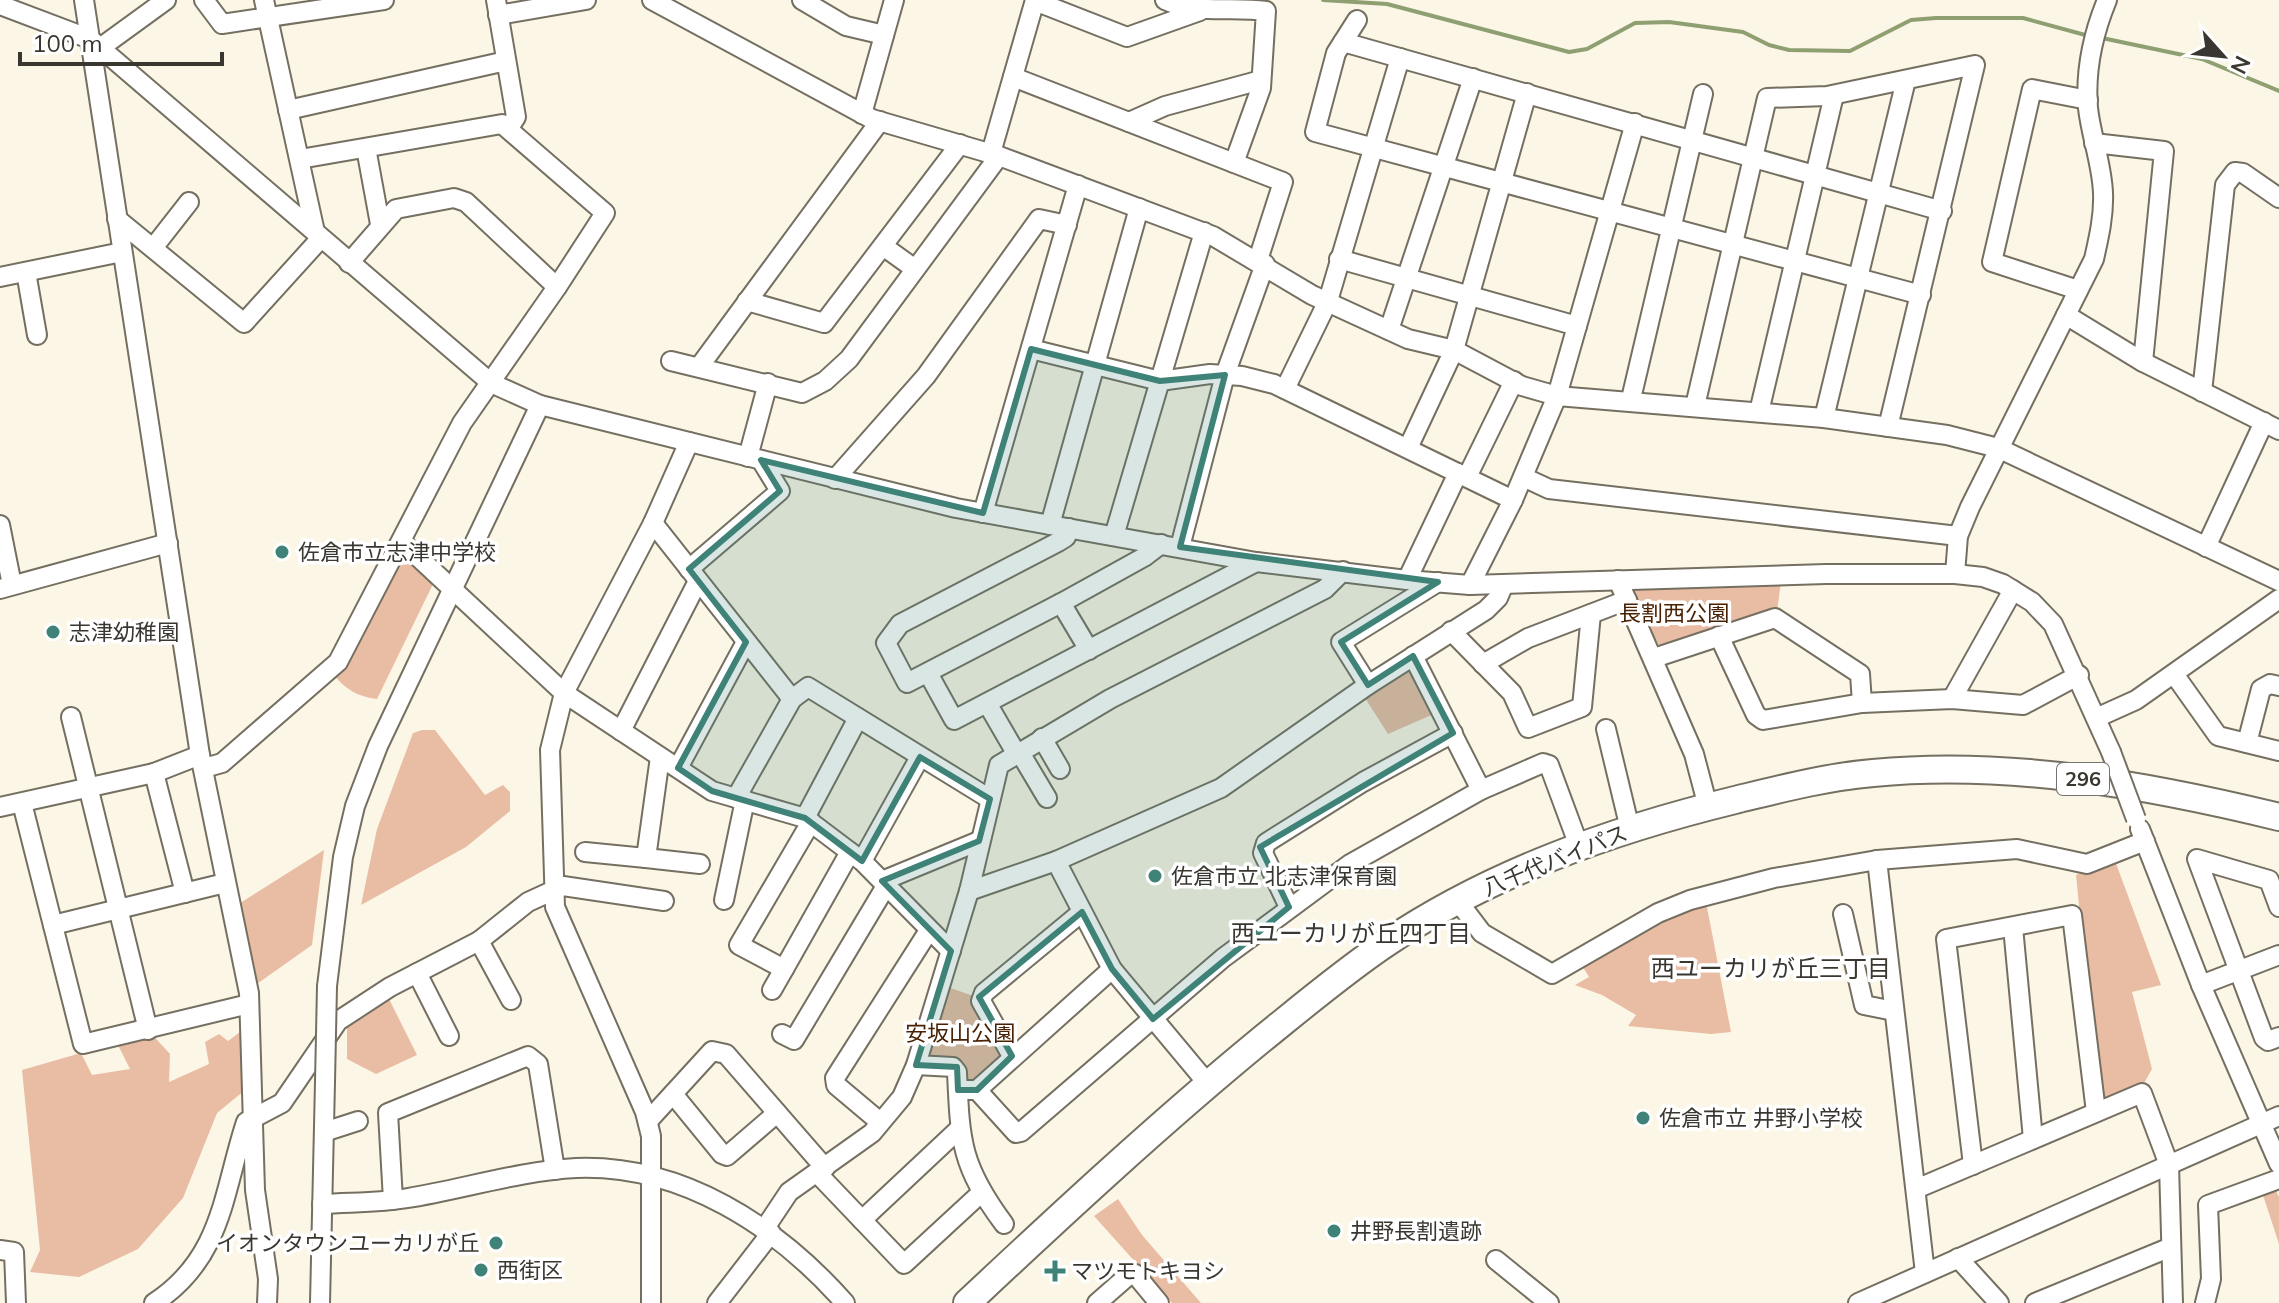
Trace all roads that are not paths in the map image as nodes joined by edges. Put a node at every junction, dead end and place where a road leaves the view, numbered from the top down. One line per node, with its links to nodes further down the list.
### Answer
1 (84, 0): 19 (street)
2 (166, 0): 19 (street)
3 (204, 0): 14 (street)
4 (384, 0): 14 (street)
5 (586, 0): 13 (street)
6 (654, 0): 31 (street)
7 (802, 0): 17 (street)
8 (894, 0): 17 (street)
9 (1035, 0): 15 (street); 22 (street)
10 (1165, 0): 15 (street)
11 (2107, 0): 29 (street)
12 (0, 5): 19 (street)
13 (497, 8): 21 (street)
14 (265, 9): 30 (street)
15 (1200, 11): 24 (street)
16 (1357, 20): 18 (street)
17 (884, 35): 31 (street)
18 (1343, 42): 20 (street); 40 (street)
19 (95, 44): 55 (street); 60 (street)
20 (1400, 58): 23 (street); 40 (street)
21 (506, 61): 30 (street); 35 (street)
22 (1013, 77): 33 (street); 41 (street)
23 (1473, 78): 26 (street); 45 (street)
24 (1261, 80): 33 (street); 44 (street)
25 (1906, 80): 28 (street); 49 (street); 54 (street)
26 (1527, 93): 34 (street); 47 (street)
27 (1703, 94): 36 (street)
28 (1834, 95): 42 (street); 46 (street)
29 (2088, 100): 37 (street); 75 (street)
30 (288, 110): 43 (street)
31 (862, 114): 32 (street)
32 (880, 121): 38 (street); 78 (street)
33 (1129, 122): 44 (street)
34 (1635, 123): 36 (street); 53 (street)
35 (509, 128): 39 (street); 74 (street)
36 (1693, 139): 42 (street); 58 (street)
37 (2094, 143): 75 (street); 87 (street)
38 (960, 144): 41 (street); 62 (street)
39 (366, 148): 43 (street); 56 (street)
40 (1371, 148): 45 (street); 65 (street)
41 (995, 154): 48 (street); 69 (street)
42 (1753, 156): 46 (street); 61 (street)
43 (300, 159): 60 (street)
44 (1234, 163): 67 (street)
45 (1443, 167): 47 (street); 72 (street)
46 (1816, 175): 49 (street); 66 (street)
47 (1502, 182): 53 (street); 77 (street)
48 (1078, 185): 52 (street); 57 (street)
49 (1878, 192): 54 (street); 73 (street)
50 (2279, 198): 96 (street)
51 (189, 202): 63 (street)
52 (1139, 208): 59 (street); 88 (street)
53 (1610, 210): 58 (street); 81 (street)
54 (1942, 211): 76 (street)
55 (117, 219): 63 (street); 64 (street)
56 (380, 224): 68 (street); 74 (street)
57 (1067, 225): 84 (street); 111 (street)
58 (1672, 227): 61 (street); 98 (street)
59 (1204, 232): 67 (street); 91 (street)
60 (318, 235): 63 (street); 68 (street)
61 (1734, 244): 66 (street); 100 (street)
62 (883, 246): 69 (street); 78 (street)
63 (153, 248)
64 (122, 252): 70 (street); 119 (street)
65 (1339, 259): 72 (street); 79 (street)
66 (1795, 261): 73 (street); 101 (street)
67 (1261, 262): 79 (street); 90 (street)
68 (349, 263): 93 (street)
69 (915, 269): 94 (street)
70 (26, 272): 71 (street); 83 (street)
71 (0, 277)
72 (1407, 278): 77 (street); 82 (street)
73 (1858, 278): 76 (street); 102 (street)
74 (557, 287): 93 (street)
75 (2078, 290): 80 (street)
76 (1921, 295): 104 (street)
77 (1469, 296): 81 (street); 85 (street)
78 (747, 301): 89 (street)
79 (1328, 301): 82 (street); 95 (street)
80 (2066, 315): 87 (street); 107 (street)
81 (1577, 326): 97 (street)
82 (1389, 330): 85 (street)
83 (37, 335)
84 (1031, 349): 88 (street); 113 (street)
85 (1454, 350): 92 (street); 106 (street)
86 (671, 361): 89 (street)
87 (2143, 362): 96 (street)
88 (1094, 364): 91 (street); 116 (street)
89 (699, 367): 94 (street)
90 (1225, 375): 91 (street); 95 (street); 121 (street)
91 (1160, 381): 117 (street)
92 (1514, 381): 97 (street); 109 (street)
93 (491, 383): 99 (street); 120 (street)
94 (768, 383): 108 (street)
95 (1285, 389): 106 (street)
96 (2202, 392): 103 (street)
97 (1557, 396): 98 (street); 110 (street)
98 (1631, 399): 100 (street)
99 (540, 405): 105 (street); 134 (street)
100 (1695, 406): 101 (street)
101 (1759, 412): 102 (street)
102 (1824, 418): 104 (street)
103 (2271, 426): 122 (street)
104 (1888, 427): 107 (street)
105 (689, 442): 108 (street); 114 (street)
106 (1408, 448): 109 (street)
107 (1998, 448): 118 (street); 122 (street)
108 (755, 459): 111 (street); 126 (street)
109 (1462, 475): 112 (street); 127 (street)
110 (1523, 477): 112 (street); 118 (street)
111 (835, 479): 113 (street)
112 (1513, 500): 132 (street)
113 (983, 513): 116 (street)
114 (653, 523): 126 (street); 152 (street)
115 (0, 525): 133 (street)
116 (1060, 526): 117 (street); 147 (street)
117 (1114, 536): 121 (street)
118 (1958, 536): 125 (street)
119 (168, 543): 133 (street); 169 (street)
120 (403, 543): 134 (street); 169 (street)
121 (1170, 545): 123 (street); 138 (street)
122 (2206, 547): 129 (street)
123 (1256, 562): 124 (street); 143 (street)
124 (1343, 571): 127 (street); 163 (street)
125 (1955, 574): 128 (street); 135 (street)
126 (694, 575): 142 (street); 161 (street)
127 (1407, 580): 130 (street)
128 (1618, 580): 131 (street); 137 (street)
129 (2279, 581)
130 (1438, 582): 132 (street); 150 (street)
131 (1504, 584): 132 (street); 140 (street)
132 (1470, 585)
133 (6, 587)
134 (452, 589): 152 (street); 241 (street, bridge)
135 (2013, 590): 149 (street); 154 (street)
136 (2279, 599): 148 (street)
137 (1627, 600): 139 (street); 145 (street)
138 (1061, 603): 143 (street); 147 (street)
139 (1591, 614): 146 (street); 146 (street)
140 (1451, 631): 144 (street); 146 (street)
141 (1719, 636): 145 (street); 156 (street); 156 (street)
142 (746, 642): 153 (street); 170 (street)
143 (1089, 650): 155 (street)
144 (1413, 656): 150 (street); 162 (street)
145 (1654, 658): 180 (street)
146 (1483, 664)
147 (928, 673): 155 (street)
148 (2174, 674): 159 (street); 164 (street)
149 (2079, 675): 154 (street); 159 (street)
150 (1368, 685): 191 (street)
151 (2279, 686): 164 (street)
152 (564, 693): 161 (street); 195 (street)
153 (792, 699): 158 (street); 176 (street)
154 (1952, 699): 156 (street)
155 (987, 703): 166 (street)
156 (1862, 703)
157 (71, 717): 173 (street)
158 (858, 718): 168 (street); 182 (street)
159 (2096, 718): 185 (street, bridge)
160 (1606, 729): 183 (street)
161 (621, 731): 167 (street)
162 (1453, 733): 174 (street); 201 (street)
163 (1042, 738): 166 (street); 171 (street)
164 (2247, 743): 165 (street)
165 (2279, 751)
166 (1017, 752): 175 (street); 177 (street)
167 (660, 757): 170 (street); 189 (street)
168 (920, 757): 177 (street); 188 (street)
169 (202, 761): 172 (street); 193 (street)
170 (678, 768): 176 (street)
171 (1060, 769)
172 (154, 773): 173 (street); 197 (street)
173 (89, 788): 178 (street); 203 (street)
174 (1481, 790): 186 (street); 201 (street)
175 (1047, 798)
176 (741, 799): 182 (street); 198 (street)
177 (990, 799): 184 (street)
178 (22, 803): 179 (street); 206 (street)
179 (0, 807)
180 (1708, 807): 181 (highway, 八千代バイパス / 296); 183 (highway, 八千代バイパス / 296)
181 (2279, 817)
182 (808, 820): 188 (street); 212 (street)
183 (1630, 829): 186 (highway, 八千代バイパス / 296)
184 (979, 841): 194 (street); 196 (street)
185 (2145, 841): 190 (street); 216 (street)
186 (1579, 846): 199 (highway, 八千代バイパス / 296)
187 (585, 852): 189 (street)
188 (856, 856): 194 (street); 212 (street)
189 (646, 858): 192 (street)
190 (1877, 860): 199 (street); 220 (street)
191 (1056, 861): 196 (street); 204 (street)
192 (700, 864)
193 (225, 883): 197 (street); 219 (street)
194 (884, 883): 208 (street); 223 (street)
195 (552, 891): 200 (street); 209 (street); 237 (street)
196 (969, 891): 210 (street)
197 (185, 893): 203 (street)
198 (724, 900)
199 (1457, 900): 228 (highway, 八千代バイパス / 296)
200 (664, 901)
201 (1289, 907): 221 (street)
202 (2279, 907): 214 (street)
203 (119, 909): 206 (street); 222 (street)
204 (1082, 912): 213 (street); 226 (street)
205 (1843, 914): 220 (street)
206 (53, 925): 222 (street)
207 (2013, 927): 232 (street); 242 (street); 244 (street)
208 (928, 932): 210 (street); 238 (street)
209 (479, 941): 215 (street); 218 (street)
210 (951, 951): 227 (street)
211 (2279, 955): 214 (street)
212 (784, 969): 217 (street)
213 (1112, 969): 221 (street); 226 (street)
214 (2236, 971): 216 (street); 225 (street)
215 (417, 973): 224 (street); 235 (street)
216 (2201, 985): 239 (street)
217 (772, 990)
218 (511, 1000)
219 (249, 1004): 222 (street); 235 (street)
220 (1894, 1011): 250 (street)
221 (1153, 1019): 228 (street); 230 (street)
222 (148, 1030)
223 (782, 1034)
224 (449, 1036)
225 (2279, 1037)
226 (1012, 1056): 230 (street)
227 (916, 1065): 229 (street); 238 (street)
228 (1208, 1084): 270 (highway, 八千代バイパス / 296)
229 (958, 1090): 230 (street); 240 (street)
230 (977, 1090)
231 (673, 1094): 233 (street); 233 (street); 237 (street)
232 (2096, 1112): 242 (street); 245 (street)
233 (777, 1113): 247 (street)
234 (2279, 1116): 239 (street)
235 (254, 1118): 265 (street); 266 (street)
236 (358, 1121): 241 (street)
237 (648, 1121): 248 (street)
238 (880, 1122): 247 (street)
239 (2260, 1124): 243 (street); 245 (street)
240 (958, 1130): 251 (street); 254 (street)
241 (324, 1132): 253 (street)
242 (2033, 1139): 244 (street)
243 (2279, 1164)
244 (1973, 1165): 250 (street)
245 (2169, 1165): 257 (street); 259 (street)
246 (555, 1170): 248 (street); 252 (street); 252 (street)
247 (822, 1171): 254 (street); 256 (street)
248 (652, 1177): 256 (street); 268 (street)
249 (2279, 1179): 277 (street)
250 (1916, 1189): 261 (street)
251 (981, 1193): 254 (street); 255 (street)
252 (393, 1200): 253 (street)
253 (322, 1204): 267 (street)
254 (862, 1220)
255 (1004, 1224)
256 (768, 1230): 263 (street); 269 (street)
257 (2171, 1247): 275 (street); 276 (street)
258 (0, 1250): 264 (street)
259 (1958, 1258): 261 (street); 274 (street)
260 (1496, 1260): 273 (street)
261 (1925, 1273): 262 (street)
262 (1869, 1301)
263 (841, 1302)
264 (16, 1303)
265 (154, 1303)
266 (267, 1303)
267 (320, 1303)
268 (651, 1303)
269 (717, 1303)
270 (967, 1303)
271 (1097, 1303): 272 (street)
272 (1159, 1303)
273 (1549, 1303)
274 (1999, 1303)
275 (2035, 1303)
276 (2173, 1303)
277 (2205, 1303)

